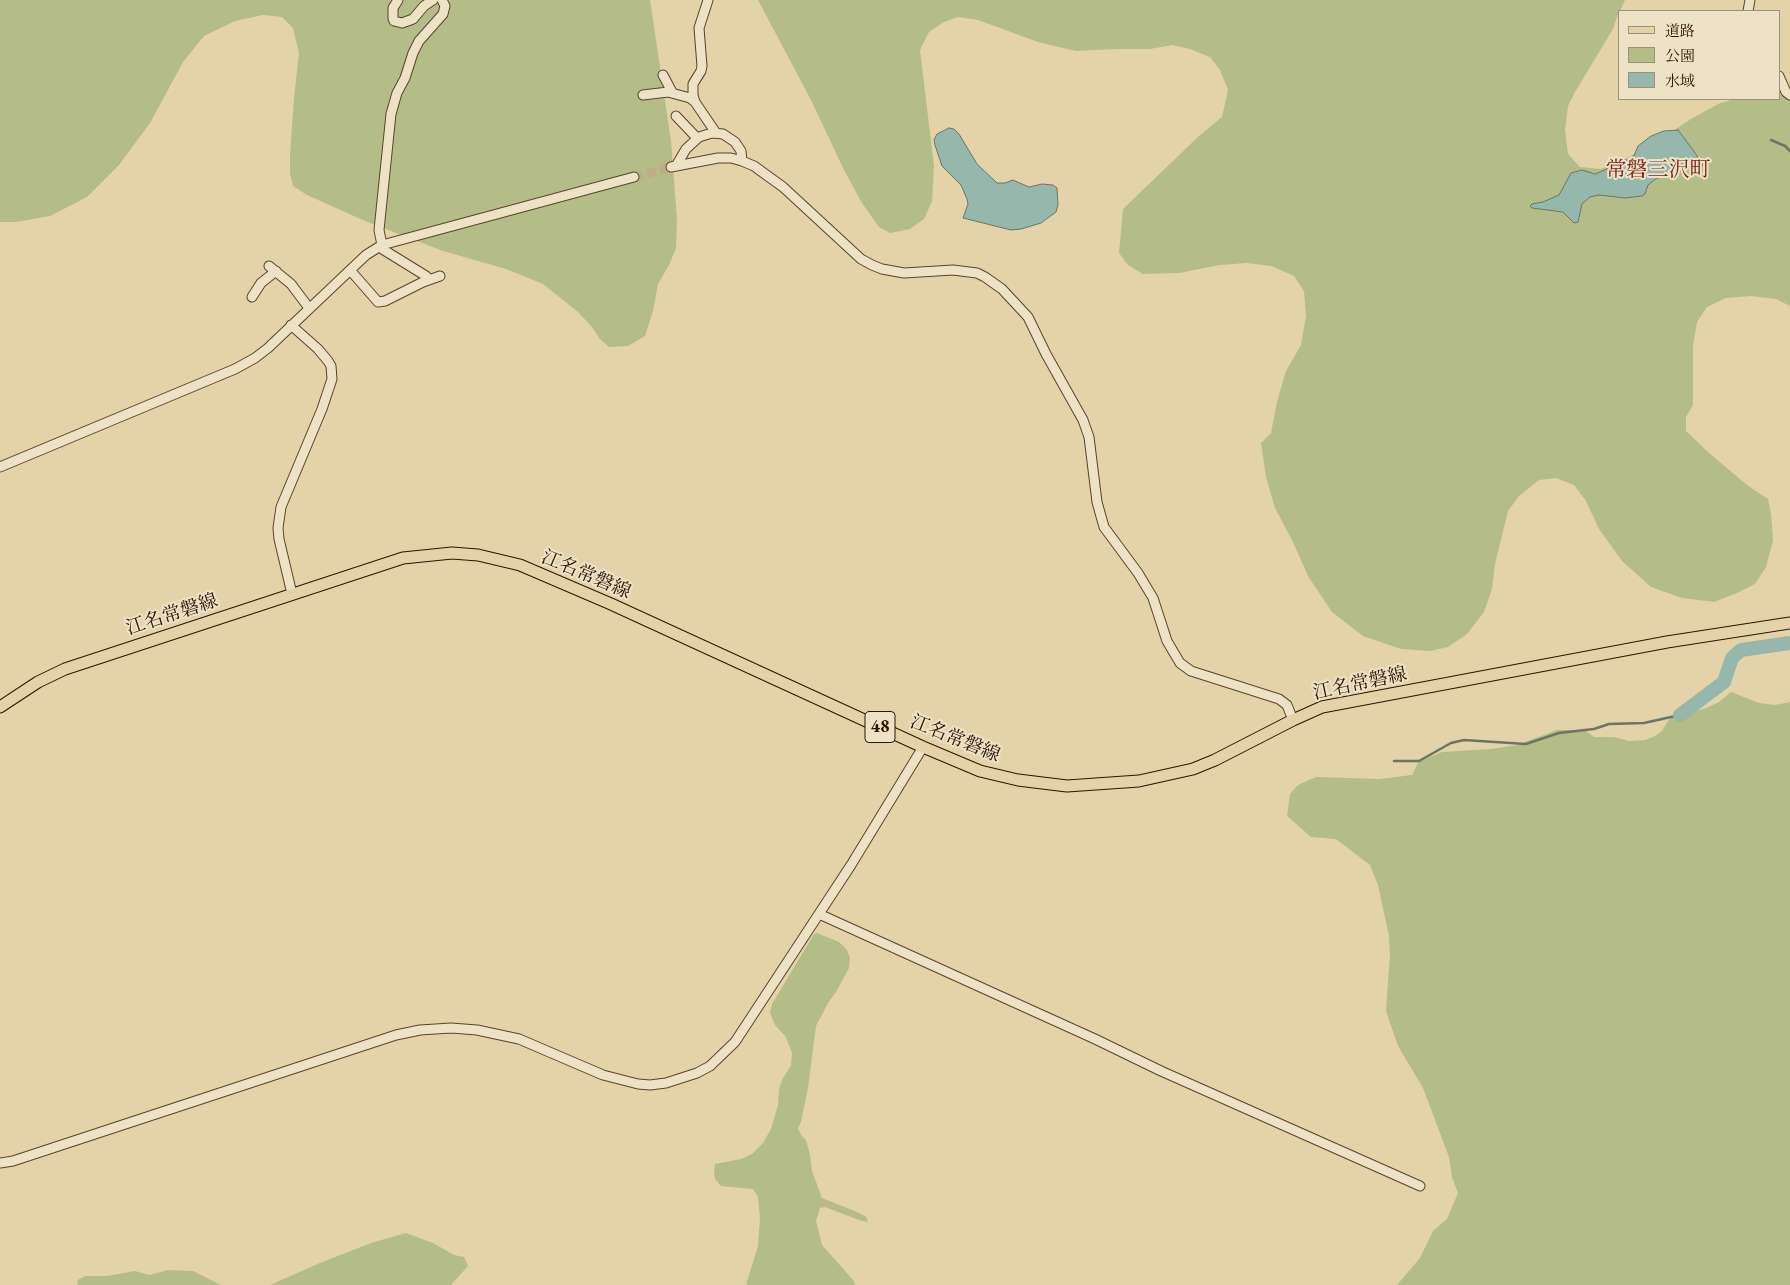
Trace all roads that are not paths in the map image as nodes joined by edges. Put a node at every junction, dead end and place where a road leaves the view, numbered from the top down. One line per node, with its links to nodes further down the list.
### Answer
1 (398, 0): 2 (street)
2 (434, 0)
3 (442, 0): 16 (street)
4 (708, 0): 10 (street)
5 (663, 75): 7 (street)
6 (1780, 78): 9 (street)
7 (672, 92): 8 (street); 10 (street)
8 (644, 95)
9 (1790, 95)
10 (695, 102): 12 (street)
11 (676, 116): 13 (street)
12 (716, 133): 13 (street); 14 (street)
13 (697, 138): 14 (street)
14 (742, 161): 27 (street)
15 (634, 177): 16 (street)
16 (380, 246): 17 (street); 19 (street)
17 (350, 270): 19 (street); 21 (street)
18 (440, 276): 19 (street)
19 (429, 280)
20 (252, 297): 21 (street)
21 (309, 308): 22 (street)
22 (291, 325): 23 (street); 24 (street)
23 (0, 466)
24 (292, 594): 26 (main road, 江名常磐線 / 48); 28 (main road, 江名常磐線 / 48)
25 (1790, 623): 27 (main road, 江名常磐線 / 48)
26 (0, 707)
27 (1293, 720): 28 (main road, 江名常磐線 / 48)
28 (923, 747): 29 (street)
29 (819, 914): 30 (street); 31 (street)
30 (0, 1163)
31 (1420, 1186)

